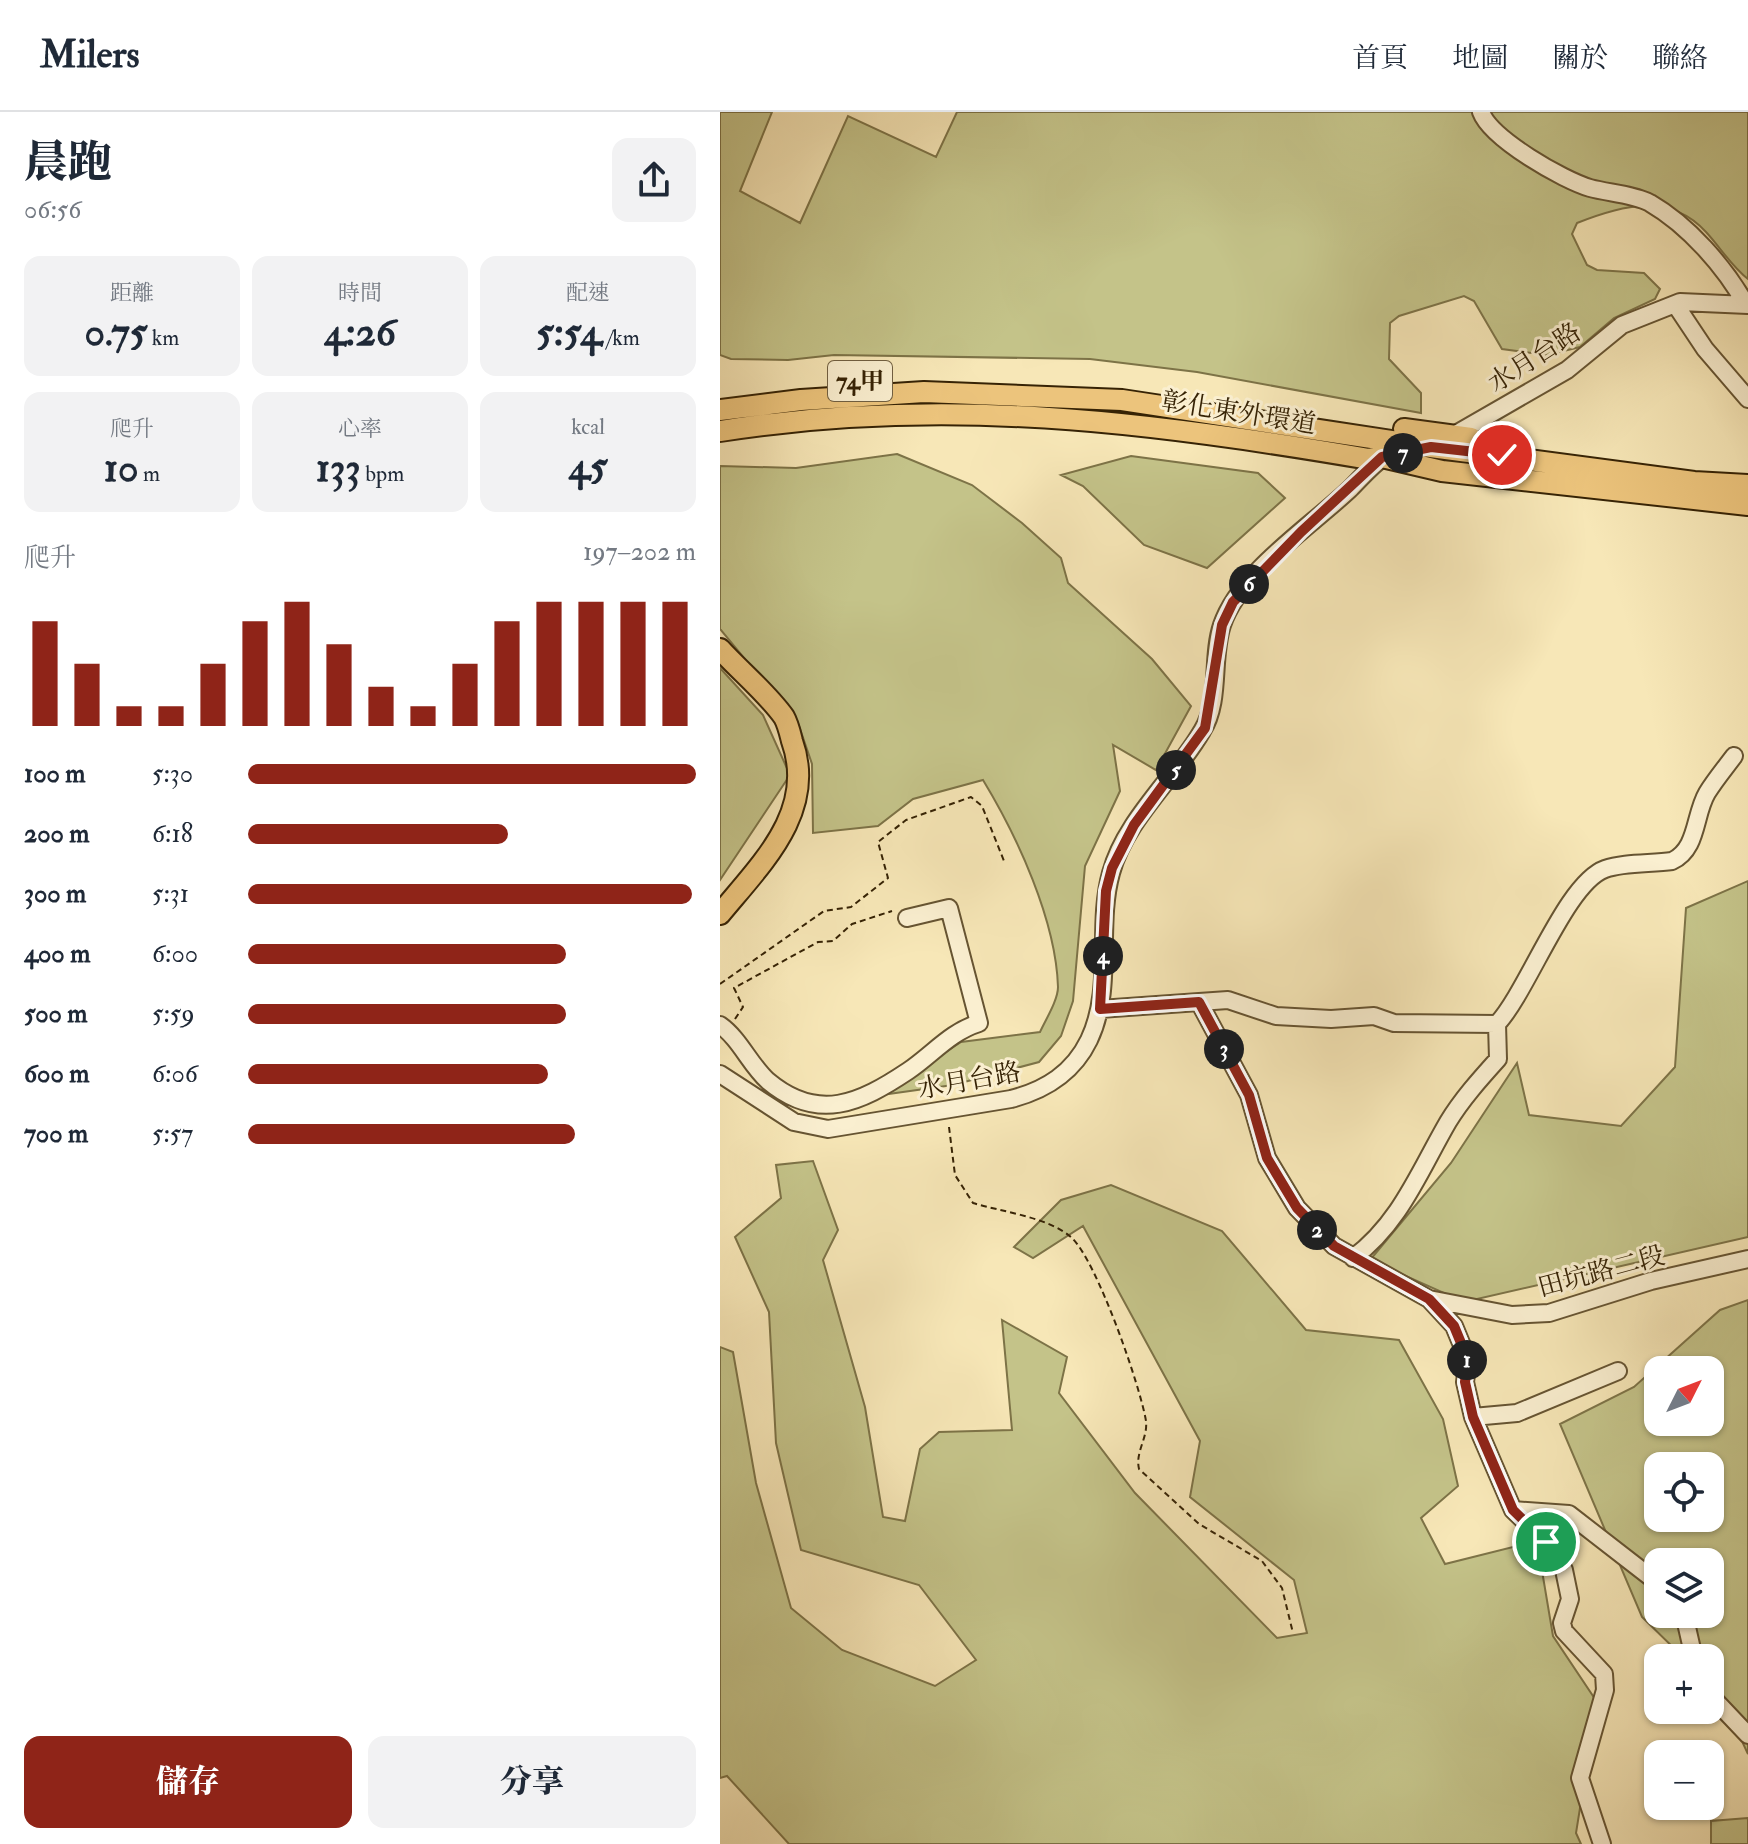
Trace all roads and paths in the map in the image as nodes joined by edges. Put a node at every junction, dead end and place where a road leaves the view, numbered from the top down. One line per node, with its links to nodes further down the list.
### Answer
1 (1481, 112): 3 (street)
2 (1675, 304): 3 (street, 水月台路); 4 (street); 9 (street, 水月台路)
3 (1747, 305)
4 (1748, 399)
5 (1122, 411): 6 (main road, 彰化東外環道 / 74甲); 6 (main road, 彰化東外環道 / 74甲); 8 (main road, 彰化東外環道 / 74甲); 8 (main road, 74甲)
6 (734, 413): 7 (main road, 彰化東外環道 / 74甲); 10 (main road, 74甲)
7 (720, 431)
8 (1287, 434): 9 (main road, 74甲); 11 (main road, 彰化東外環道 / 74甲); 12 (main road, 彰化東外環道 / 74甲)
9 (1453, 435): 11 (street, 水月台路); 15 (main road, 74甲)
10 (720, 444)
11 (1431, 447): 12 (street, 水月台路); 15 (main road, 彰化東外環道 / 74甲)
12 (1377, 462): 15 (main road, 彰化東外環道 / 74甲); 25 (street, 水月台路)
13 (1748, 472): 15 (main road, 74甲)
14 (1748, 485): 15 (main road, 彰化東外環道 / 74甲)
15 (1693, 491): 16 (main road, 彰化東外環道 / 74甲); 17 (main road, 74甲)
16 (1748, 505)
17 (1748, 517)
18 (720, 649): 21 (main road)
19 (1734, 756): 26 (street)
20 (1004, 861): 23 (path)
21 (720, 914)
22 (907, 918): 27 (path); 27 (street)
23 (720, 984)
24 (1199, 1002): 25 (street); 26 (street); 30 (street, 田坑路二段)
25 (1100, 1009): 29 (street, 水月台路)
26 (1497, 1024): 30 (street)
27 (724, 1028)
28 (720, 1074): 29 (street, 水月台路)
29 (949, 1109): 37 (path)
30 (1353, 1258): 32 (street, 田坑路二段)
31 (1748, 1259): 32 (street, 田坑路二段)
32 (1429, 1299): 34 (street)
33 (1618, 1371): 34 (street)
34 (1473, 1417): 35 (street)
35 (1513, 1510): 36 (street); 40 (street)
36 (1644, 1572)
37 (1293, 1633)
38 (1724, 1710): 39 (street)
39 (1748, 1735)
40 (1602, 1844)

